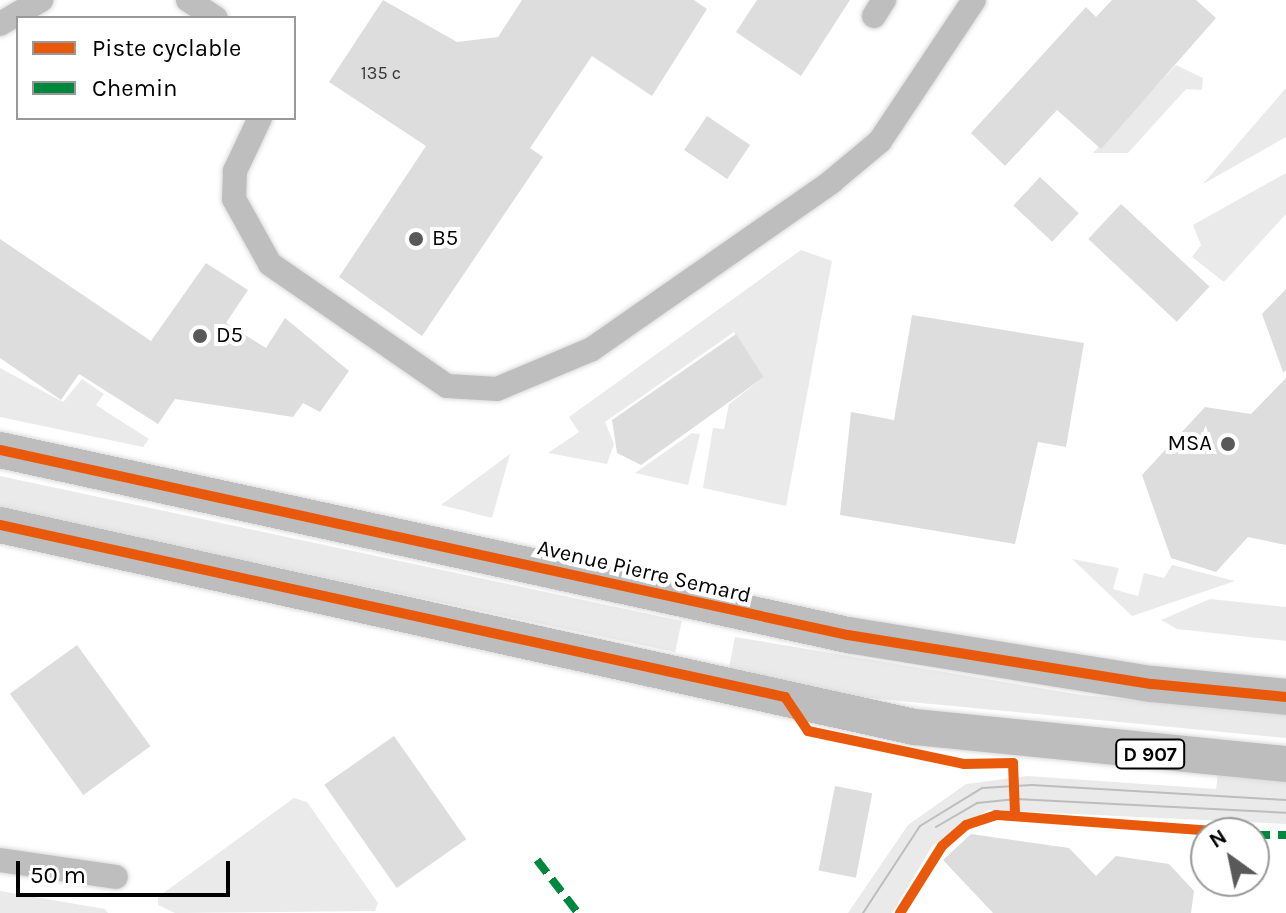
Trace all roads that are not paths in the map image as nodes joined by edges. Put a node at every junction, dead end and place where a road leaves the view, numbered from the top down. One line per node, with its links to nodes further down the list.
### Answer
1 (41, 0): 5 (street)
2 (188, 0): 4 (street)
3 (974, 0): 6 (street)
4 (213, 16)
5 (0, 24)
6 (259, 120)
7 (0, 450): 9 (main road, Avenue Pierre Semard)
8 (0, 525): 10 (main road, D 907)
9 (1286, 697)
10 (1286, 764)
11 (0, 860): 12 (street)
12 (116, 877)

